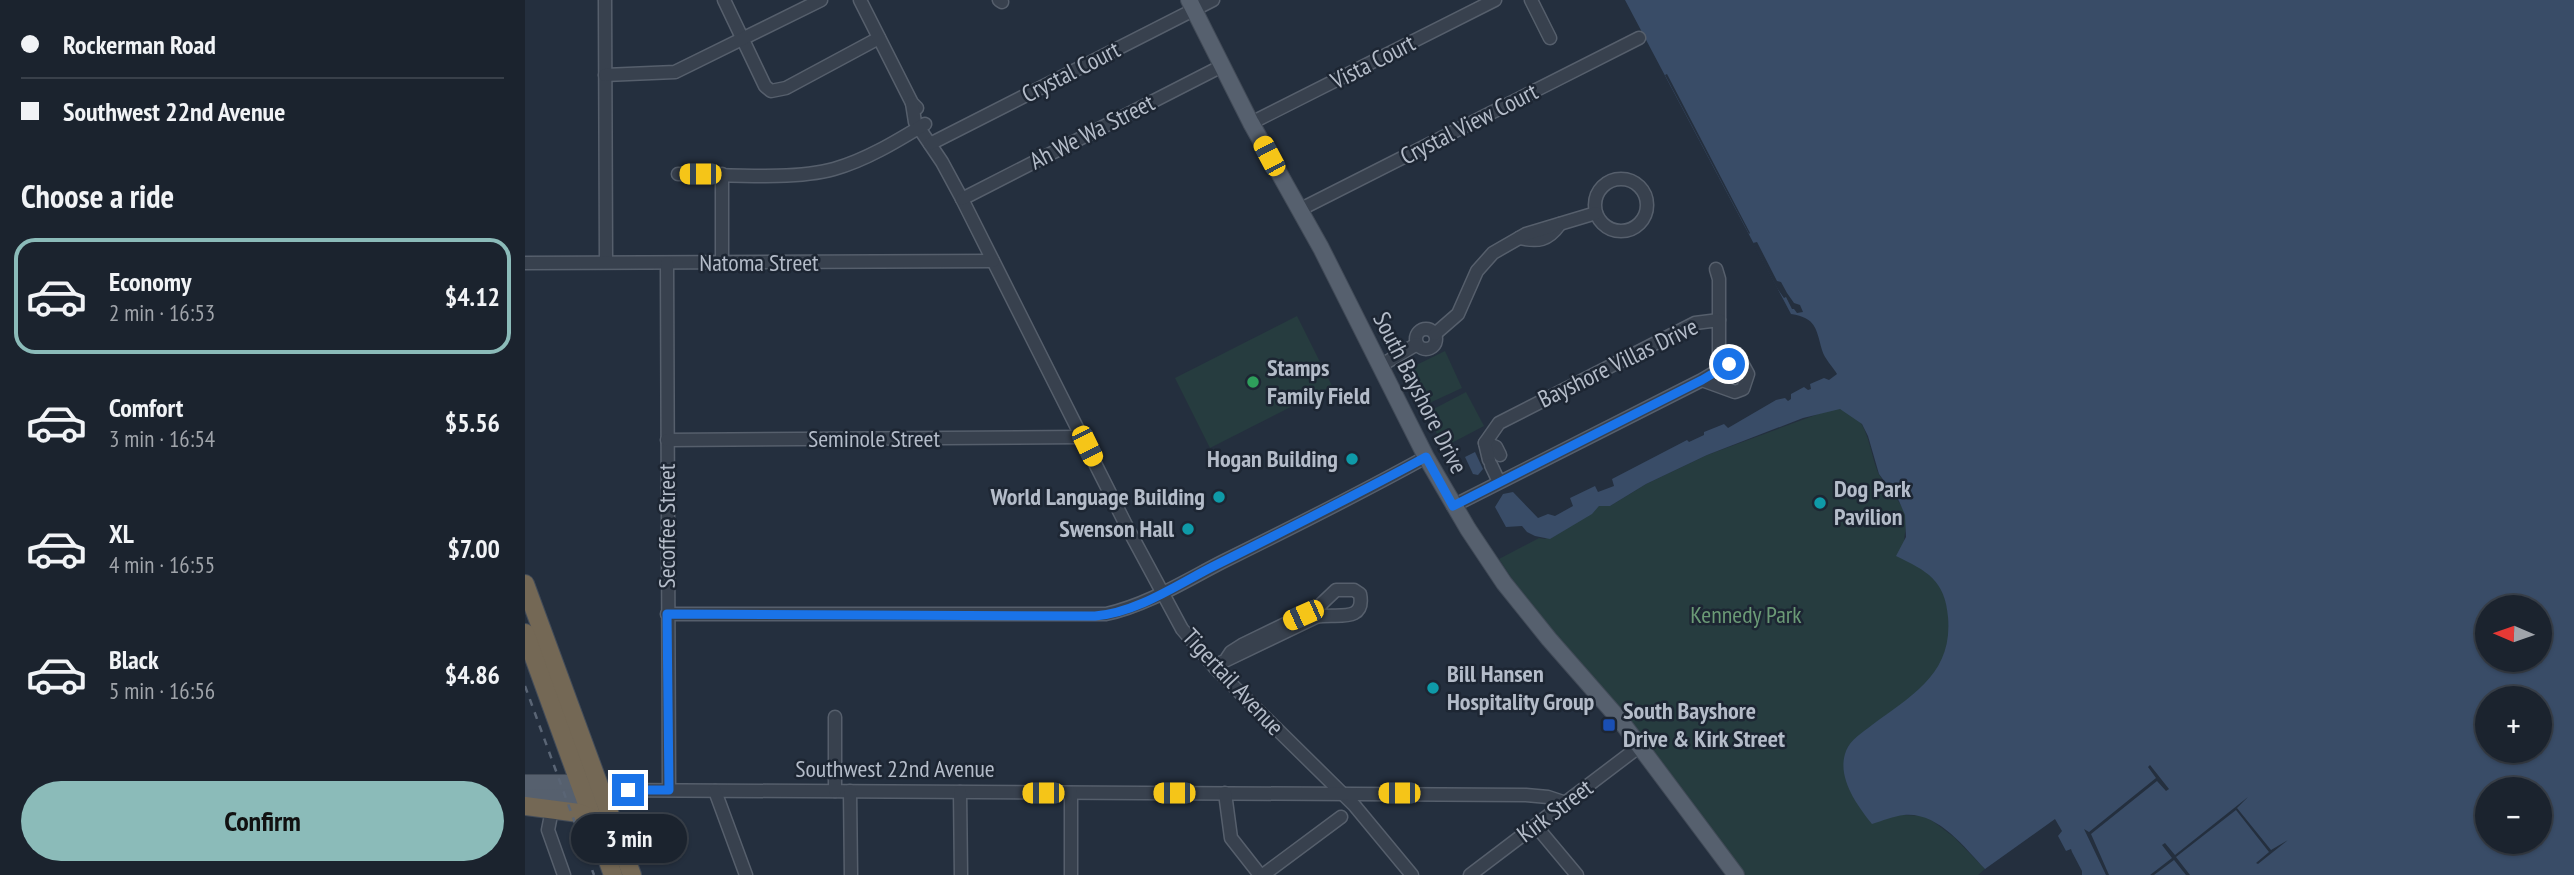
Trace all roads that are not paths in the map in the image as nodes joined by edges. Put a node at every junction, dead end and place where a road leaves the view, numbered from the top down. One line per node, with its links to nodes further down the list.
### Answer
1 (605, 0): 14 (street)
2 (725, 0): 12 (street)
3 (821, 0): 12 (street)
4 (860, 0): 9 (street, Tigertail Avenue)
5 (1213, 0): 8 (street, Crystal Court)
6 (1495, 0): 15 (street, Vista Court)
7 (1531, 0): 10 (street)
8 (1191, 5): 13 (main road, South Bayshore Drive); 17 (street, Crystal Court)
9 (879, 38): 12 (street); 16 (street, Tigertail Avenue)
10 (1550, 38)
11 (1639, 38): 21 (street, Crystal View Court)
12 (744, 39): 14 (street)
13 (1222, 66): 15 (main road, South Bayshore Drive); 20 (street, Ah We Wa Street)
14 (605, 75): 25 (street)
15 (1251, 123): 21 (main road, South Bayshore Drive)
16 (922, 126): 17 (street, Tigertail Avenue); 19 (street)
17 (933, 142): 20 (street, Tigertail Avenue)
18 (678, 174): 19 (street)
19 (722, 174): 27 (street)
20 (962, 199): 23 (street, Tigertail Avenue)
21 (1299, 209): 30 (main road, South Bayshore Drive)
22 (1596, 213): 22 (street); 30 (street)
23 (993, 261): 27 (street, Natoma Street); 33 (street, Tigertail Avenue)
24 (525, 262): 25 (street, Natoma Street)
25 (606, 262): 26 (street, Natoma Street)
26 (667, 263): 27 (street, Natoma Street); 34 (street, Secoffee Street)
27 (722, 263)
28 (1716, 269): 29 (street)
29 (1719, 320): 31 (street, Bayshore Villas Drive); 36 (street, Bayshore Villas Drive)
30 (1380, 366): 35 (main road, South Bayshore Drive)
31 (1722, 367): 32 (street); 32 (street)
32 (1702, 380): 36 (street)
33 (1082, 437): 34 (street, Seminole Street); 39 (street, Tigertail Avenue)
34 (667, 440): 40 (street, Secoffee Street)
35 (1426, 457): 37 (main road, South Bayshore Drive); 39 (street)
36 (1505, 480): 37 (street)
37 (1453, 506): 45 (main road, South Bayshore Drive)
38 (525, 584): 48 (highway)
39 (1161, 593): 40 (street); 43 (street, Tigertail Avenue)
40 (667, 614): 49 (street, Secoffee Street)
41 (525, 633): 48 (highway)
42 (1227, 658): 42 (street); 43 (street)
43 (1214, 666): 46 (street, Tigertail Avenue)
44 (835, 717): 51 (street)
45 (1640, 746): 60 (street, Kirk Street); 78 (main road, South Bayshore Drive)
46 (1318, 770): 56 (street); 57 (street, Tigertail Avenue)
47 (525, 783): 48 (main road, Southwest 22nd Avenue)
48 (588, 790): 49 (street, Southwest 22nd Avenue); 59 (main road, Southwest 22nd Avenue); 64 (highway); 69 (highway)
49 (669, 790): 50 (street, Southwest 22nd Avenue)
50 (715, 791): 51 (street, Southwest 22nd Avenue); 70 (street)
51 (835, 791): 52 (street, Southwest 22nd Avenue)
52 (850, 791): 53 (street, Southwest 22nd Avenue); 71 (street)
53 (960, 792): 54 (street, Southwest 22nd Avenue); 72 (street)
54 (1071, 793): 55 (street, Southwest 22nd Avenue); 73 (street)
55 (1226, 793): 56 (street, Southwest 22nd Avenue); 74 (street)
56 (1307, 793): 57 (street, Southwest 22nd Avenue)
57 (1343, 793): 58 (street, Southwest 22nd Avenue); 62 (street, Tigertail Avenue)
58 (1374, 793): 60 (street, Southwest 22nd Avenue); 62 (street)
59 (528, 803): 61 (highway); 66 (street)
60 (1566, 803): 65 (street, Kirk Street)
61 (552, 810): 64 (highway); 66 (street)
62 (1364, 816): 75 (street, Tigertail Avenue)
63 (1341, 817): 74 (street)
64 (592, 818): 68 (highway)
65 (1536, 826): 76 (street, Kirk Street); 77 (street)
66 (548, 831): 67 (street)
67 (564, 875)
68 (613, 875)
69 (632, 875)
70 (746, 875)
71 (851, 875)
72 (961, 875)
73 (1071, 875)
74 (1261, 875)
75 (1412, 875)
76 (1470, 875)
77 (1577, 875)
78 (1736, 875)

